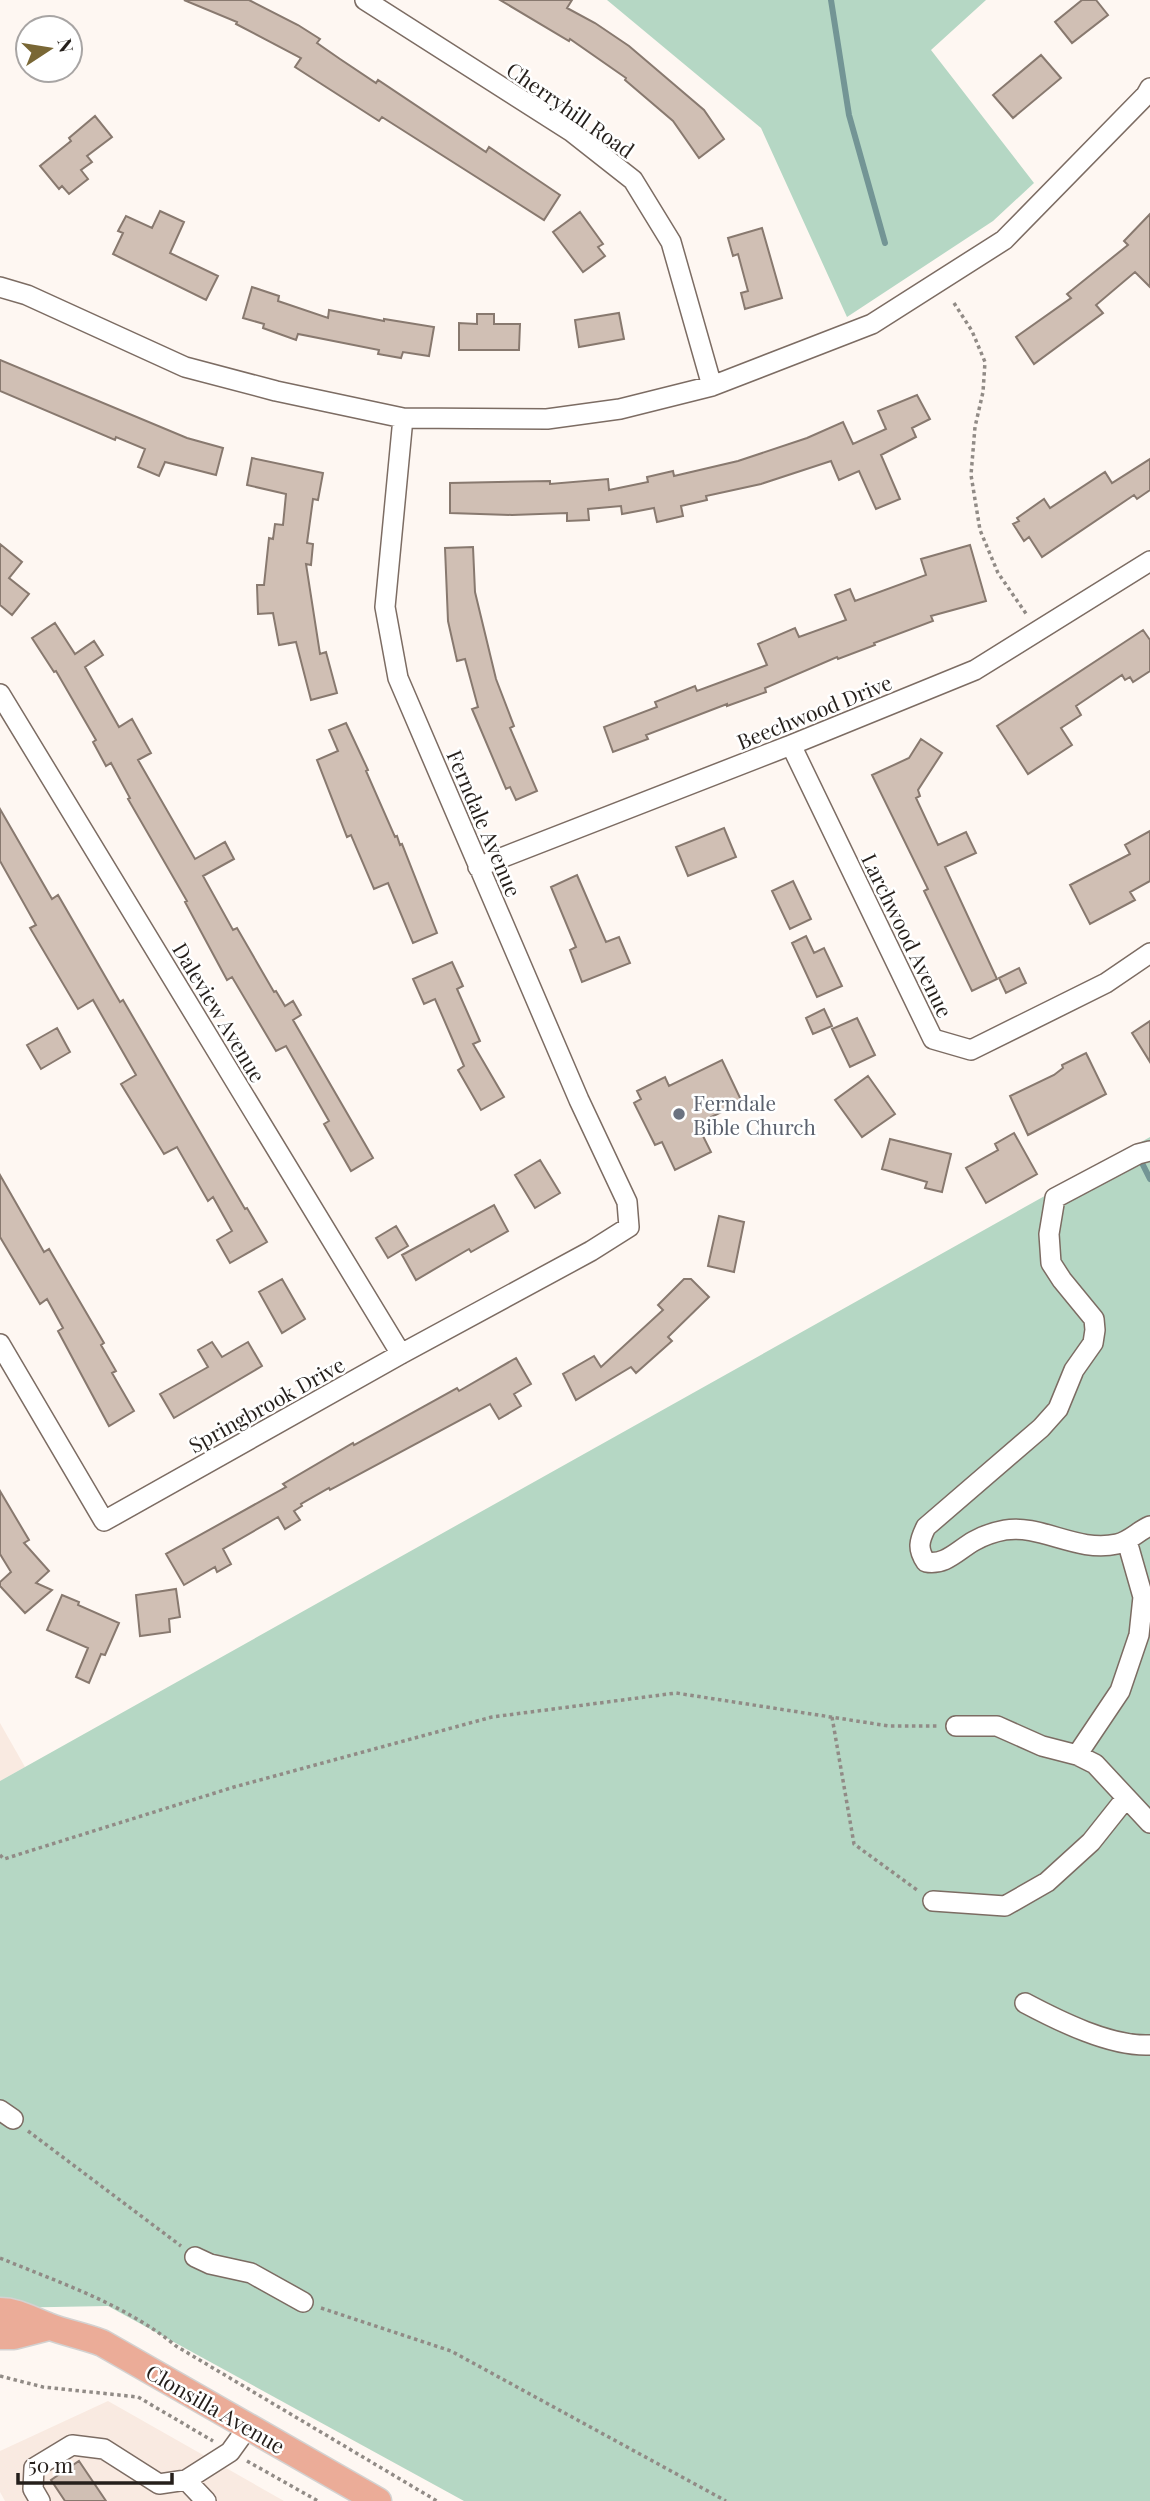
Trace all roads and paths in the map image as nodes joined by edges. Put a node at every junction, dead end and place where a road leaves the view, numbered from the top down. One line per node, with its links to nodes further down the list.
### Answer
1 (365, 0): 5 (street, Cherryhill Road)
2 (1150, 88): 5 (street)
3 (0, 287): 6 (street)
4 (954, 303): 8 (path)
5 (712, 386): 6 (street)
6 (403, 418): 11 (street, Ferndale Avenue)
7 (1150, 561): 8 (street, Beechwood Drive)
8 (1038, 631): 10 (street, Beechwood Drive)
9 (0, 694): 16 (street, Daleview Avenue)
10 (791, 745): 11 (street, Beechwood Drive); 12 (street, Larchwood Avenue)
11 (478, 867): 14 (street, Ferndale Avenue)
12 (1150, 953)
13 (1150, 1151): 18 (street)
14 (629, 1227): 16 (street, Springbrook Drive)
15 (0, 1345): 16 (street, Springbrook Drive)
16 (401, 1354)
17 (1150, 1525): 18 (street)
18 (1126, 1541): 21 (street)
19 (832, 1717): 20 (path); 24 (path); 25 (path)
20 (957, 1726): 21 (street)
21 (1077, 1755): 22 (street)
22 (1126, 1798): 23 (street); 25 (street)
23 (1150, 1823)
24 (0, 1856)
25 (933, 1902)
26 (1025, 2003): 27 (street)
27 (1150, 2045)
28 (6, 2115): 29 (path)
29 (195, 2257): 31 (street)
30 (0, 2258): 43 (path)
31 (303, 2302): 44 (path)
32 (0, 2311): 33 (main road, Clonsilla Avenue)
33 (49, 2327): 34 (main road, Clonsilla Avenue); 36 (main road, Clonsilla Avenue)
34 (0, 2336)
35 (0, 2376): 37 (path)
36 (248, 2427): 37 (street); 39 (main road, Clonsilla Avenue)
37 (230, 2452): 38 (street); 42 (path)
38 (186, 2480): 40 (street); 41 (street)
39 (371, 2499)
40 (40, 2501)
41 (206, 2501)
42 (318, 2501)
43 (436, 2501)
44 (726, 2501)

